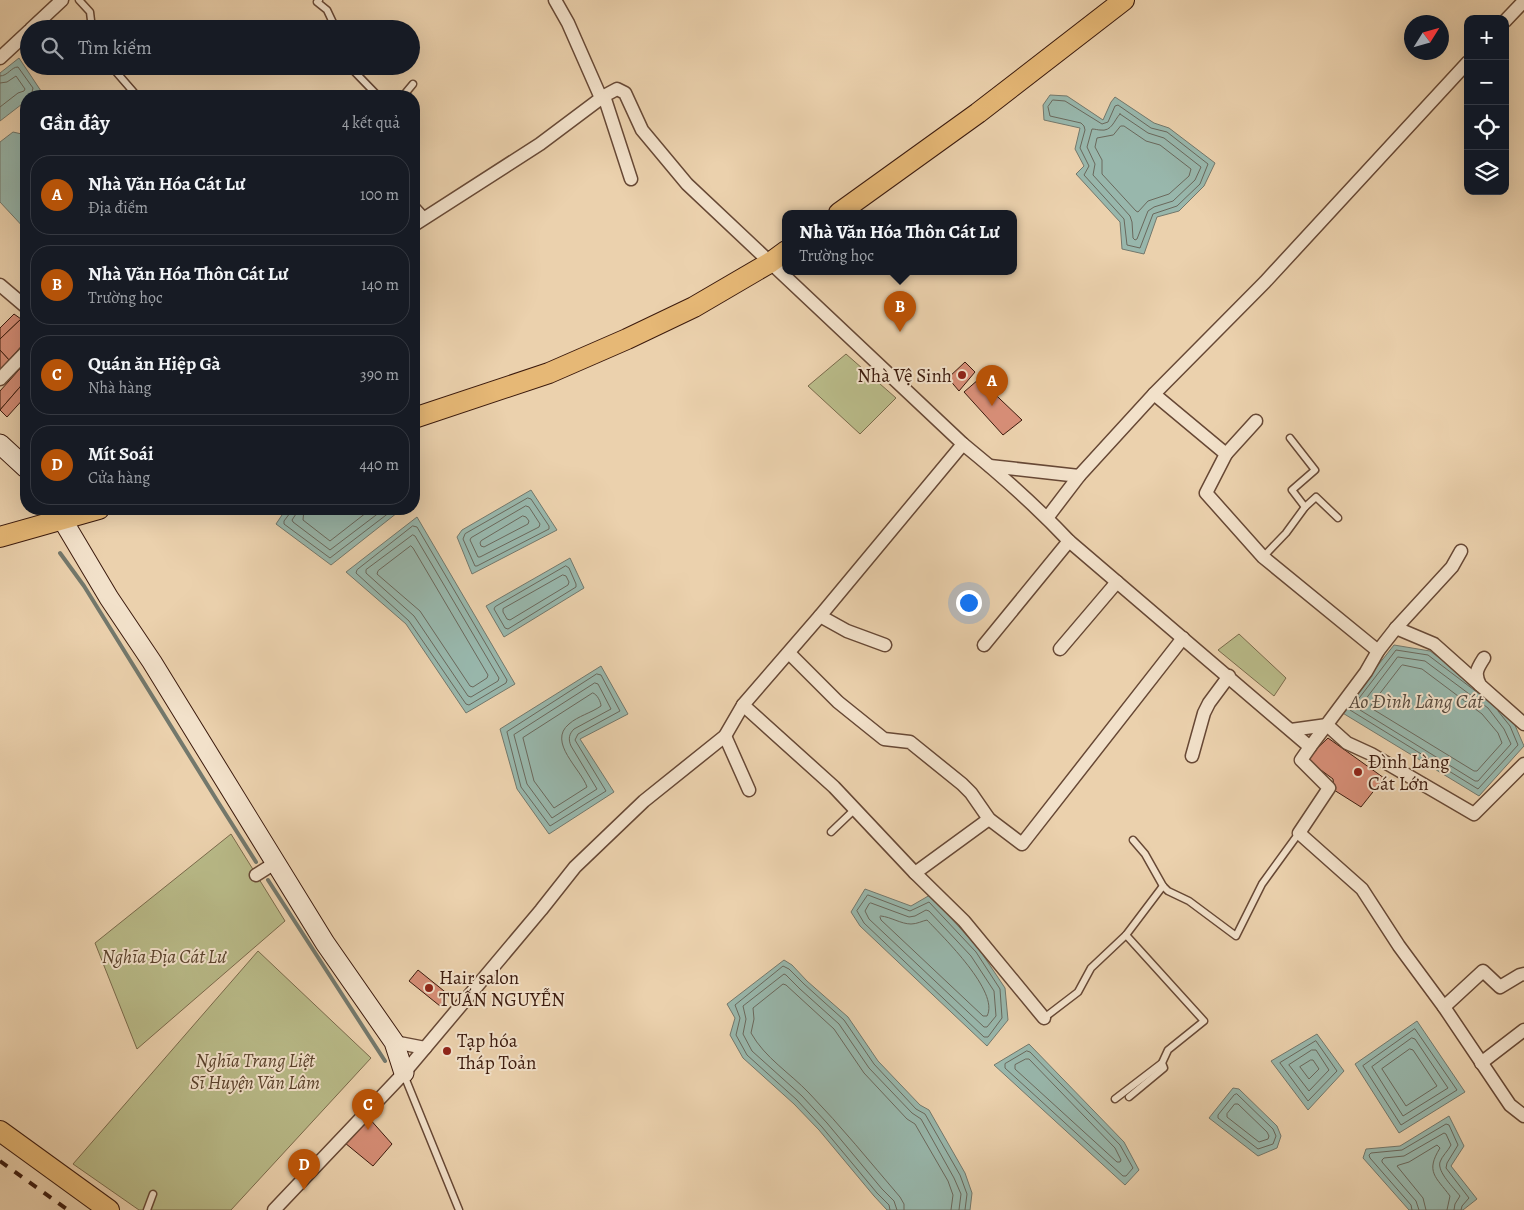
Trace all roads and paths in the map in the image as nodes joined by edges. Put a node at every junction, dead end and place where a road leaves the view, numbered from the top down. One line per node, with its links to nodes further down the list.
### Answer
1 (79, 0): 9 (lane)
2 (319, 0): 10 (lane)
3 (555, 0): 20 (street)
4 (1124, 0): 23 (main road)
5 (1524, 1): 7 (street)
6 (57, 2): 8 (street)
7 (1509, 18)
8 (40, 20)
9 (91, 20)
10 (332, 20)
11 (20, 39): 12 (street)
12 (0, 58)
13 (1464, 66): 32 (street)
14 (119, 75): 17 (lane)
15 (358, 75): 18 (lane)
16 (412, 84): 19 (lane)
17 (132, 90)
18 (372, 90)
19 (408, 90)
20 (602, 97): 21 (street); 24 (street); 26 (street)
21 (631, 179)
22 (420, 210): 24 (lane)
23 (843, 210)
24 (426, 217): 25 (street)
25 (420, 221)
26 (778, 257): 33 (main road)
27 (796, 275): 37 (street)
28 (0, 285): 29 (street)
29 (20, 302)
30 (20, 358): 31 (street)
31 (0, 379)
32 (1154, 394): 38 (street); 41 (street)
33 (420, 416)
34 (1256, 421): 38 (street)
35 (1290, 438): 42 (lane)
36 (0, 444): 39 (main road)
37 (962, 444): 40 (street); 52 (street)
38 (1226, 454): 50 (street)
39 (20, 460)
40 (990, 466): 41 (street); 45 (street)
41 (1079, 476): 45 (street)
42 (1305, 507): 46 (lane); 50 (lane)
43 (56, 515): 47 (main road)
44 (60, 515): 77 (main road)
45 (1047, 518): 48 (street)
46 (1338, 518)
47 (0, 537)
48 (1069, 541): 51 (street); 56 (street)
49 (1461, 551): 53 (street)
50 (1263, 557): 58 (street)
51 (1117, 582): 54 (street); 57 (street)
52 (820, 616): 55 (street); 59 (street)
53 (1396, 628): 58 (street); 62 (street)
54 (1183, 638): 61 (street); 73 (street)
55 (885, 645)
56 (984, 645)
57 (1060, 649)
58 (1378, 651): 65 (street)
59 (788, 653): 63 (street); 73 (street)
60 (1484, 658): 62 (street)
61 (1229, 676): 66 (street); 69 (street)
62 (1480, 685): 64 (street)
63 (742, 705): 67 (street); 72 (street)
64 (1524, 724)
65 (1326, 725): 66 (street); 68 (street); 70 (street)
66 (1291, 730): 68 (street)
67 (725, 736): 71 (street); 87 (street)
68 (1310, 747): 75 (street)
69 (1192, 756)
70 (1524, 764)
71 (749, 790)
72 (855, 809): 74 (lane); 78 (street)
73 (989, 819): 78 (street)
74 (831, 832)
75 (1299, 833): 80 (lane); 83 (street)
76 (1133, 840): 80 (lane)
77 (275, 863): 79 (street); 86 (main road)
78 (915, 873): 84 (street)
79 (256, 875)
80 (1163, 886): 81 (lane)
81 (1126, 935): 84 (lane); 88 (lane)
82 (1524, 974): 83 (street)
83 (1444, 1007): 89 (street)
84 (1044, 1018)
85 (1524, 1030): 89 (street)
86 (394, 1042): 87 (street); 90 (main road)
87 (425, 1048): 90 (street)
88 (1162, 1063): 91 (lane); 92 (lane)
89 (1481, 1063): 93 (street)
90 (404, 1073): 98 (street); 99 (lane)
91 (1129, 1097)
92 (1115, 1099)
93 (1524, 1116)
94 (0, 1130): 96 (main road)
95 (153, 1194): 97 (lane)
96 (109, 1210)
97 (147, 1210)
98 (274, 1210)
99 (460, 1210)

